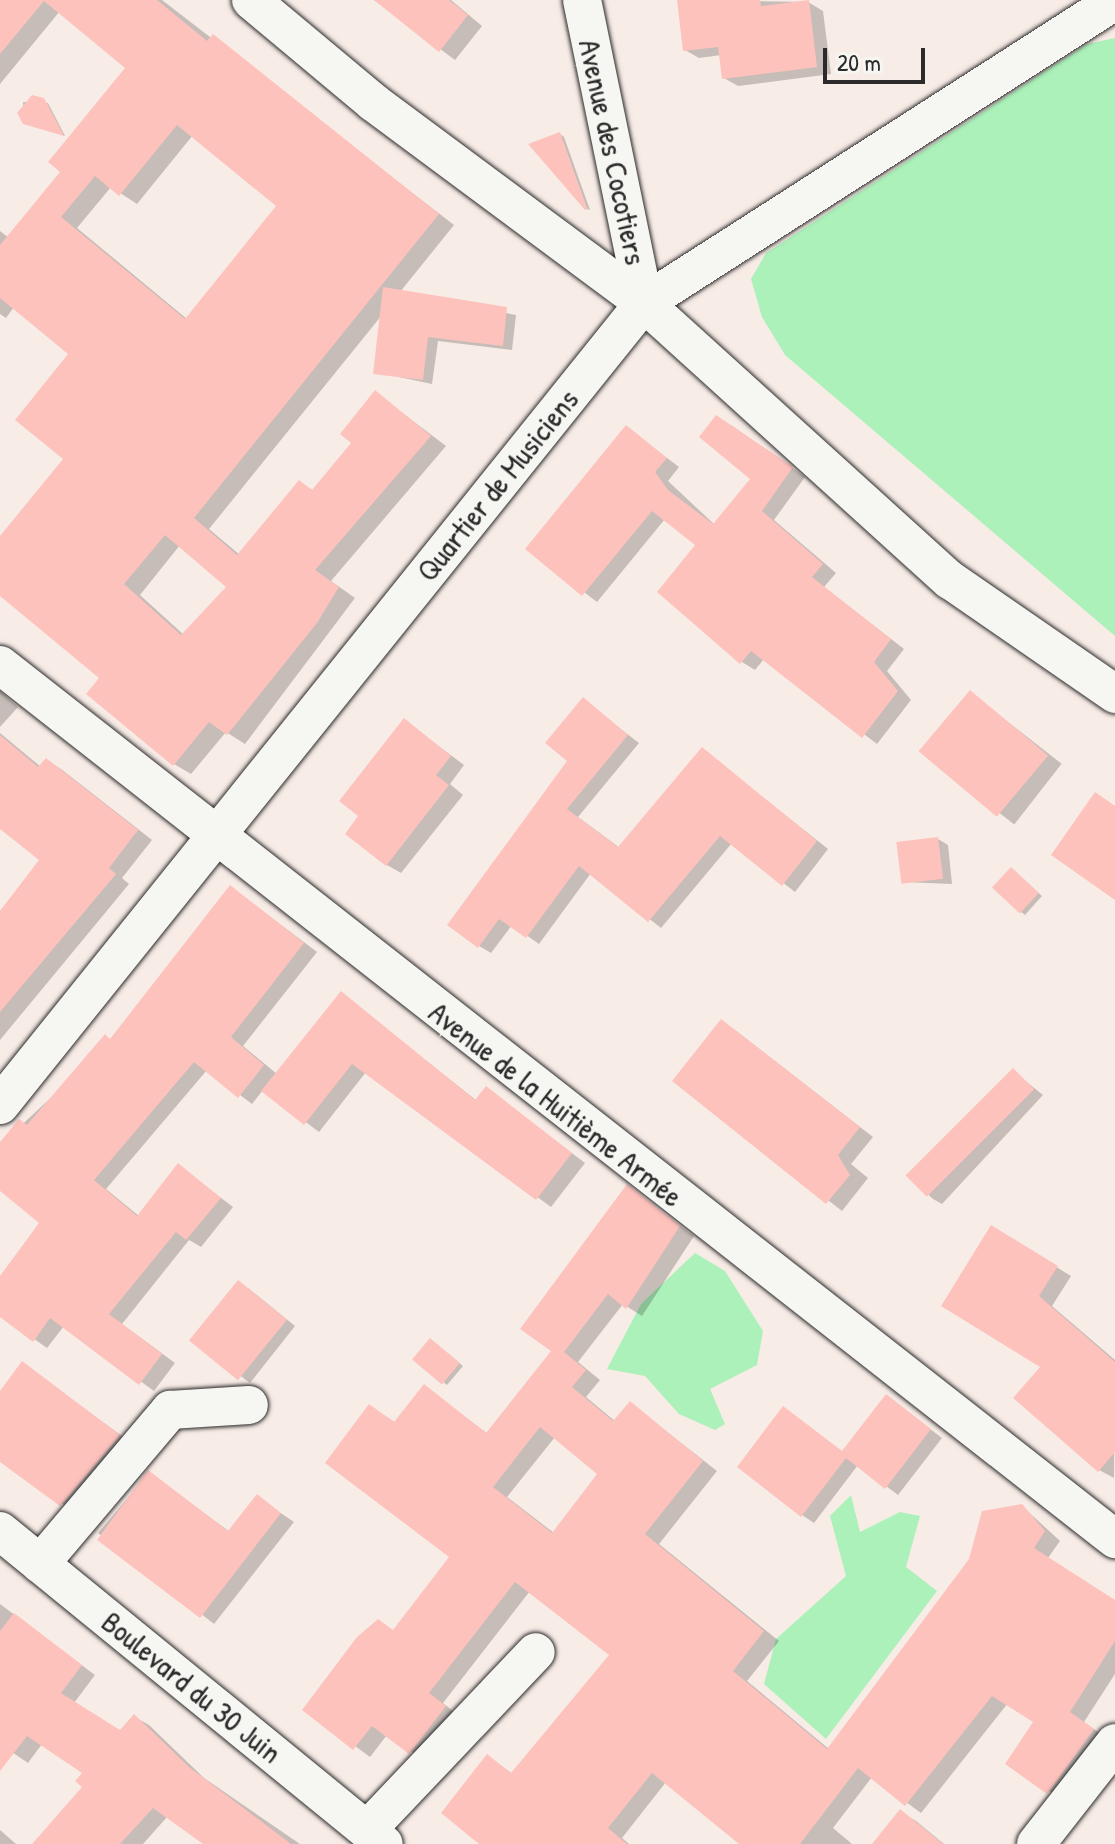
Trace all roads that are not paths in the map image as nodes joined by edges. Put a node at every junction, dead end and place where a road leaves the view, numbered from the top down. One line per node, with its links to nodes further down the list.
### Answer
1 (251, 0): 4 (street)
2 (582, 0): 4 (street, Avenue des Cocotiers)
3 (1115, 1): 4 (street, Quartier de Musiciens)
4 (644, 303): 6 (street); 7 (street, Quartier de Musiciens)
5 (0, 665): 7 (street, Avenue de la Huitième Armée)
6 (1115, 694)
7 (213, 836): 8 (street, Quartier de Musiciens); 11 (street, Avenue de la Huitième Armée)
8 (0, 1105)
9 (249, 1405): 12 (street)
10 (0, 1531): 12 (street, Boulevard du 30 Juin)
11 (1115, 1539)
12 (40, 1564): 15 (street, Boulevard du 30 Juin)
13 (536, 1652): 15 (street)
14 (1115, 1743): 16 (street)
15 (376, 1837)
16 (1036, 1844)

